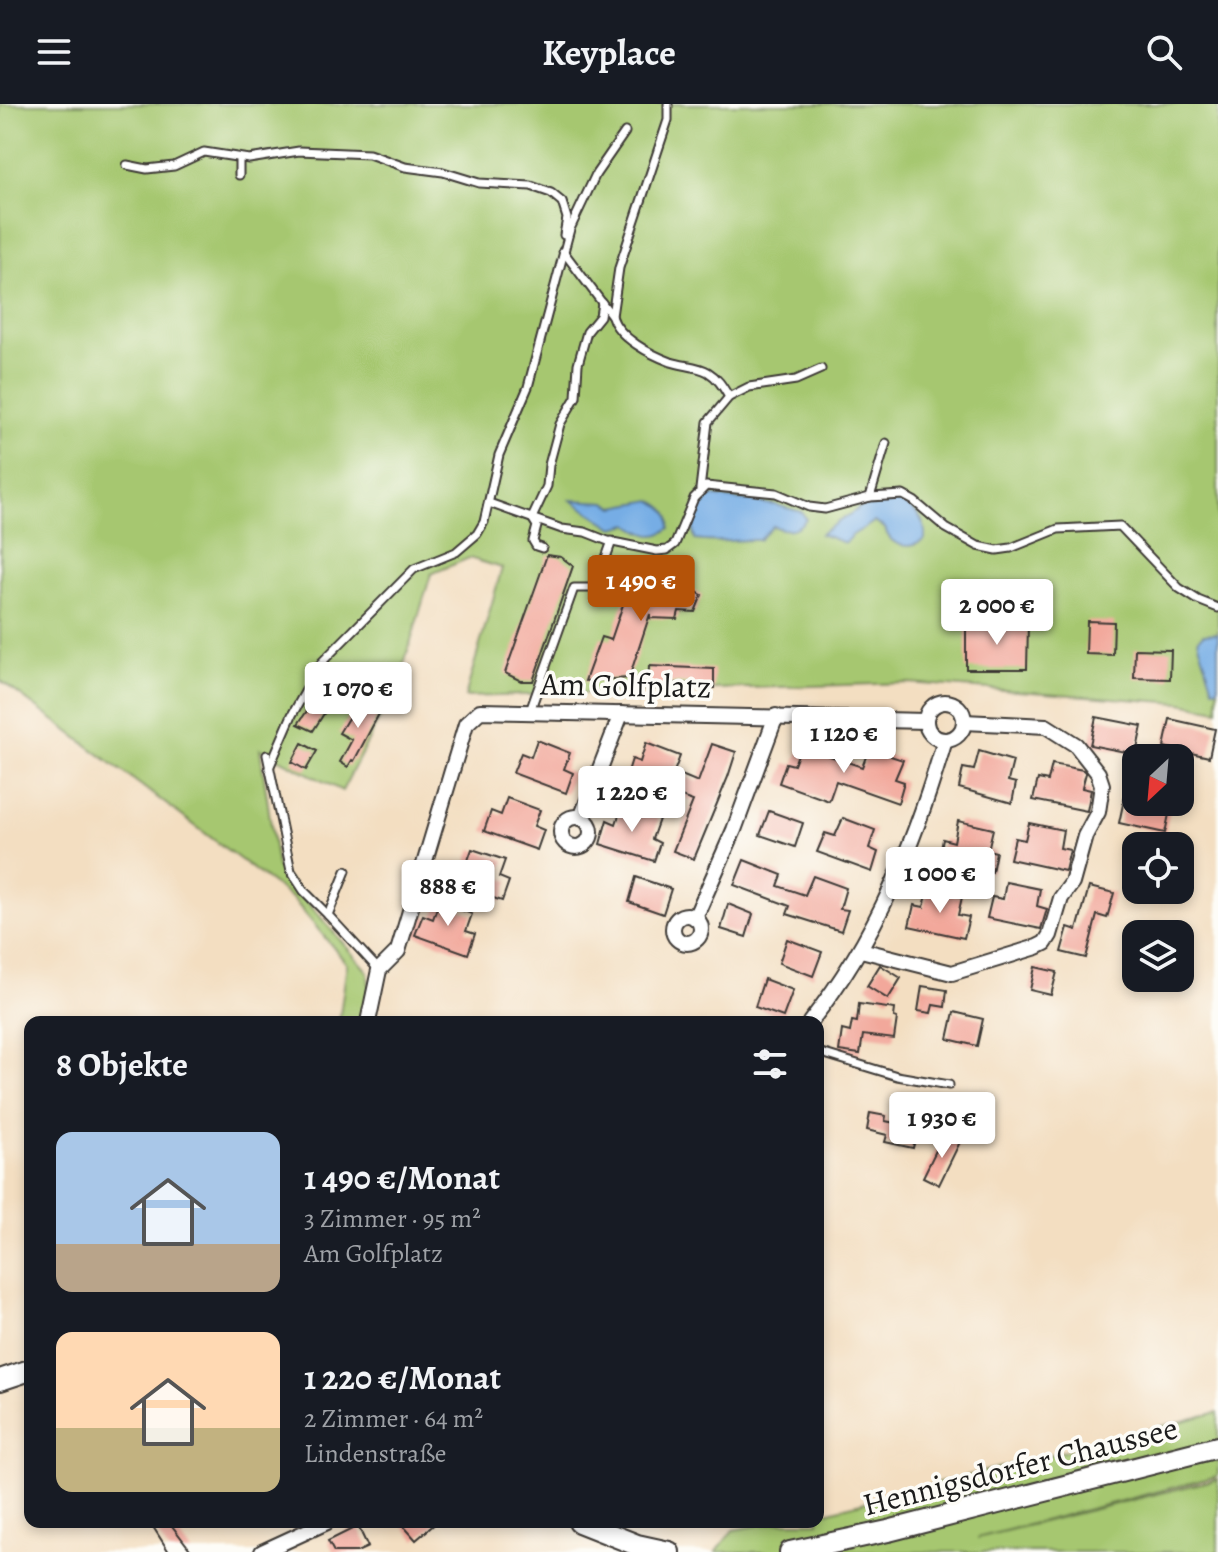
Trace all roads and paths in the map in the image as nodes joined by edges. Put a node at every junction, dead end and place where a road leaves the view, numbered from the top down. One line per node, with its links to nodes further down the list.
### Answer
1 (668, 104): 10 (lane)
2 (625, 132): 8 (lane)
3 (220, 153): 4 (lane); 5 (lane); 6 (lane)
4 (239, 158): 7 (lane); 8 (lane)
5 (223, 164)
6 (127, 165)
7 (239, 175)
8 (563, 252): 9 (lane); 16 (lane)
9 (602, 303): 10 (lane); 17 (lane)
10 (612, 316): 12 (lane)
11 (821, 369): 12 (lane)
12 (729, 397): 14 (lane)
13 (886, 443): 15 (lane)
14 (700, 489): 15 (lane); 18 (lane)
15 (870, 497): 20 (lane)
16 (489, 503): 17 (lane); 28 (lane)
17 (532, 518): 18 (lane); 19 (lane)
18 (612, 541): 21 (lane)
19 (542, 548)
20 (1218, 608)
21 (530, 711): 22 (street, Am Golfplatz); 34 (street, Am Golfplatz)
22 (621, 714): 23 (street, Am Golfplatz); 29 (street)
23 (776, 716): 24 (street, Am Golfplatz); 32 (street)
24 (926, 721): 25 (street); 26 (street)
25 (964, 722): 26 (street); 33 (street)
26 (945, 740): 33 (street)
27 (267, 755): 28 (lane)
28 (269, 768): 31 (lane)
29 (581, 818)
30 (346, 871): 31 (lane)
31 (328, 915): 34 (lane)
32 (695, 918)
33 (861, 950): 36 (street)
34 (379, 970): 35 (street)
35 (369, 1016)
36 (815, 1016)
37 (824, 1054): 38 (lane)
38 (949, 1085)
39 (24, 1372): 40 (main road)
40 (0, 1380)
41 (1218, 1447): 46 (main road, Hennigsdorfer Chaussee)
42 (314, 1528): 44 (street)
43 (594, 1528): 45 (main road)
44 (262, 1552)
45 (669, 1552)
46 (790, 1552)

